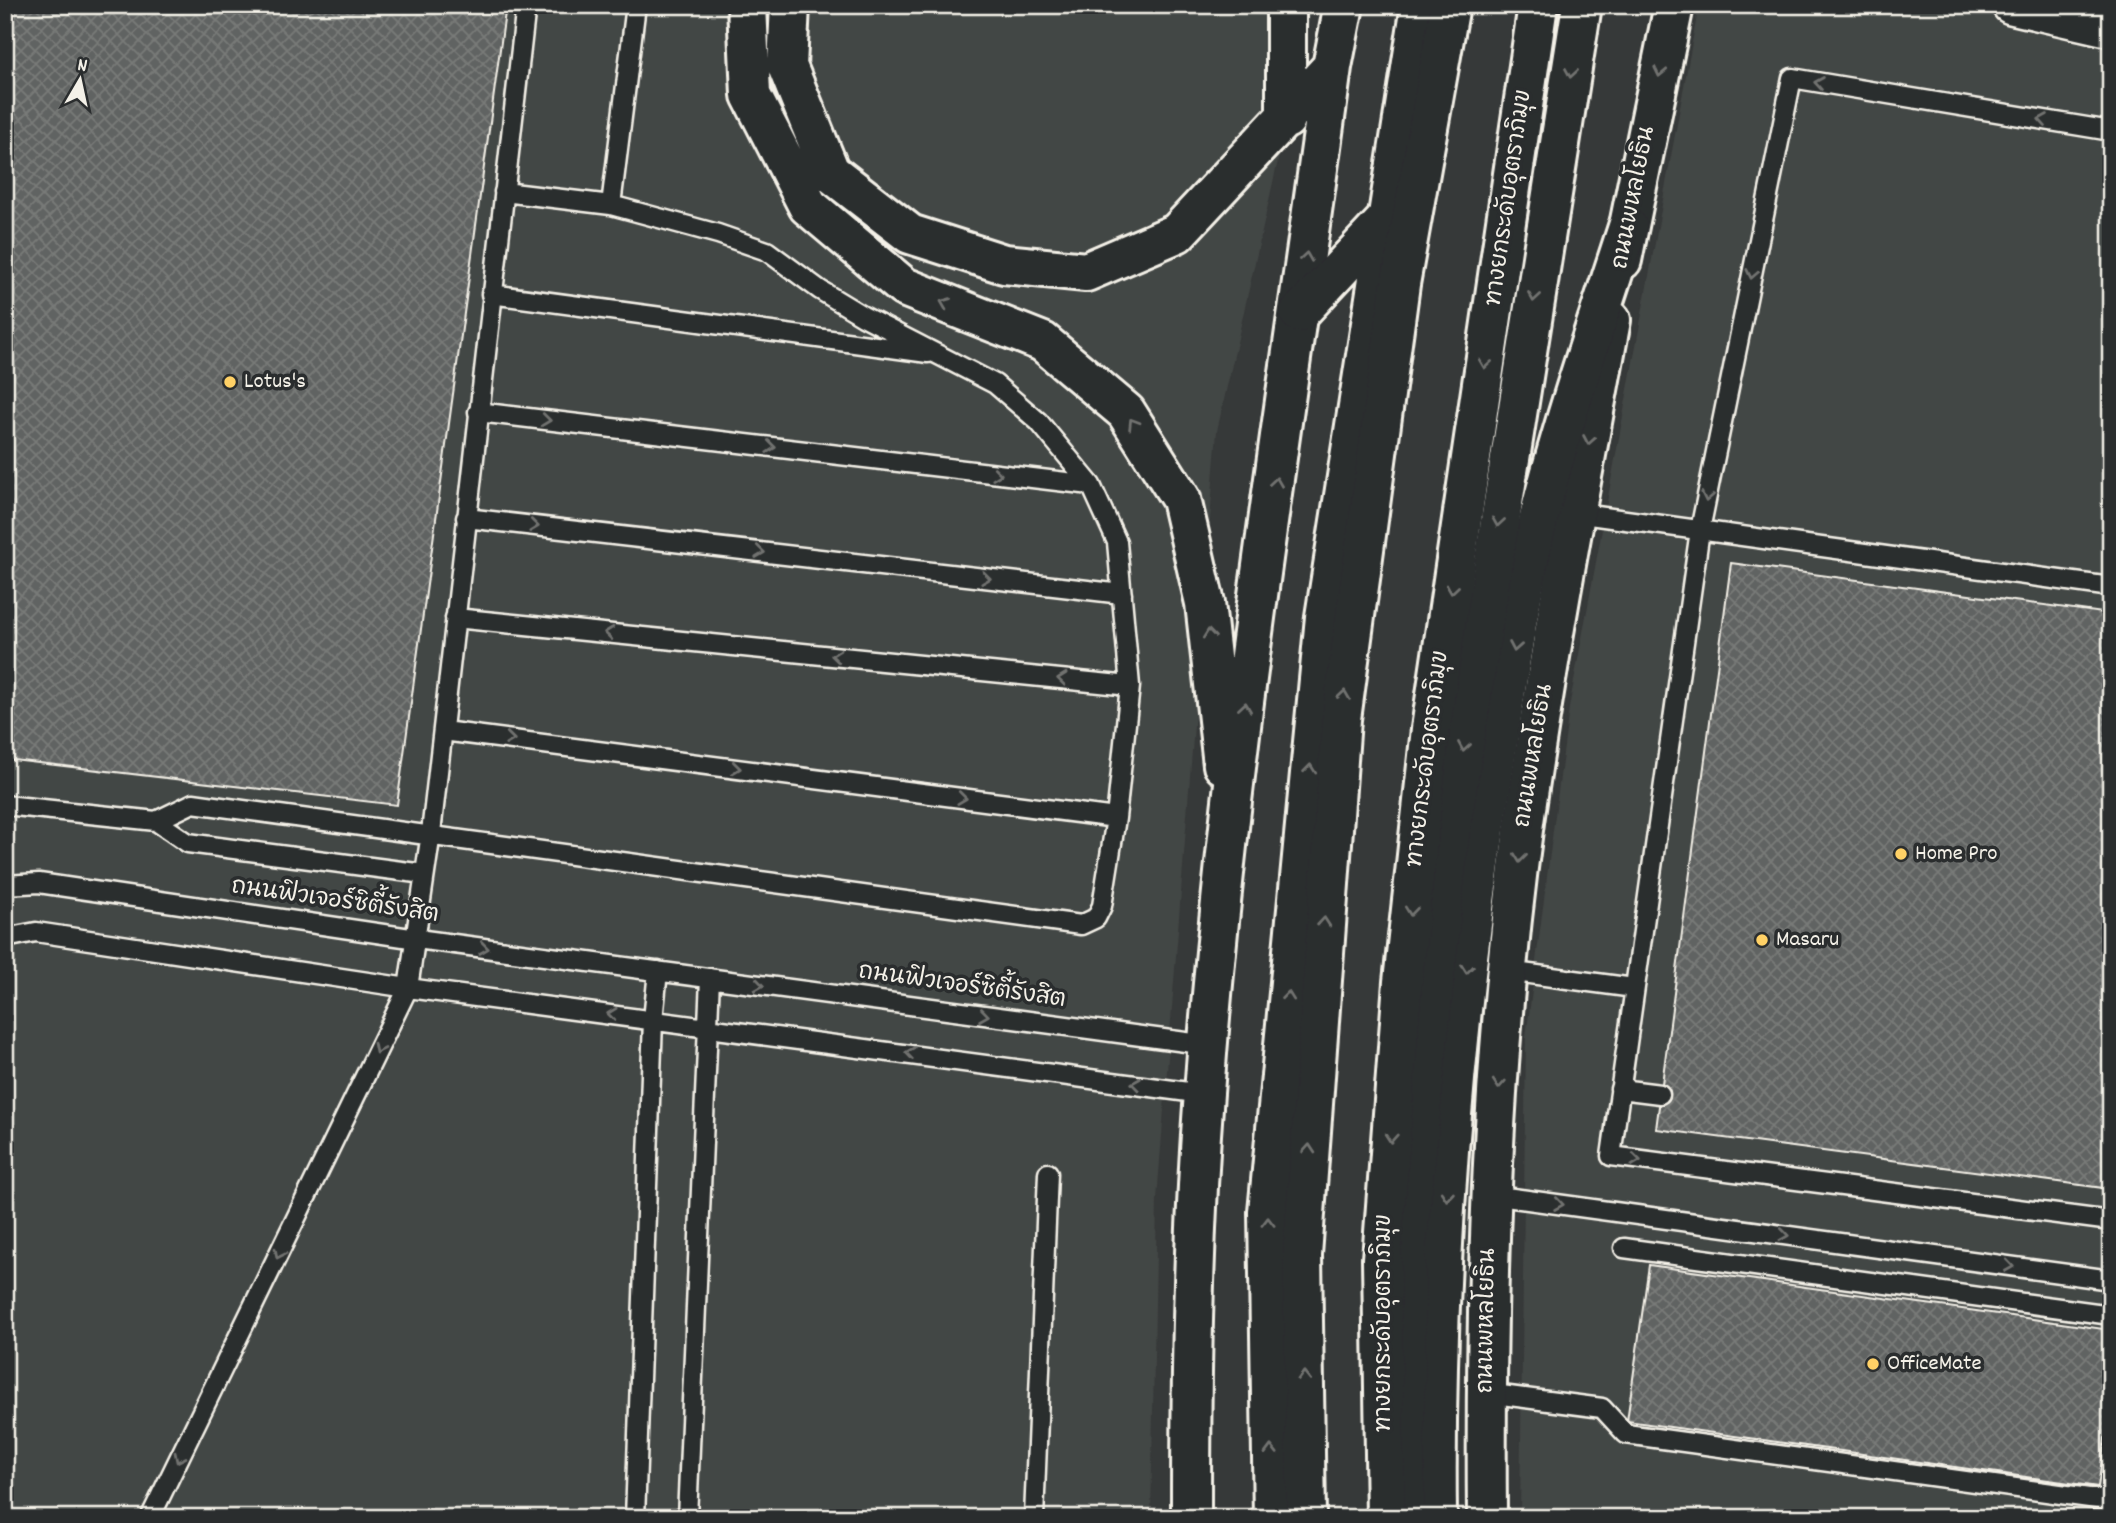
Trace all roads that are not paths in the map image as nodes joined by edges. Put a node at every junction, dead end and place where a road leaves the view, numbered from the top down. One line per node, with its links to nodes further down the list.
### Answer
1 (526, 5): 17 (lane)
2 (636, 5): 18 (lane)
3 (747, 5): 37 (main road, one-way to 3)
4 (790, 5): 15 (main road)
5 (1286, 5): 15 (main road)
6 (1344, 5): 14 (main road)
7 (1421, 5): 19 (main road)
8 (1450, 5): 68 (main road, one-way to 8)
9 (1538, 5): 69 (main road, ทางยกระดับอุตราภิมุข, one-way to 69)
10 (1582, 5): 70 (main road, one-way to 70)
11 (1674, 5): 20 (main road, ถนนพหลโยธิน, one-way to 20)
12 (2011, 5): 13 (street)
13 (2111, 27)
14 (1332, 67): 15 (main road); 22 (main road, one-way to 14)
15 (1286, 119)
16 (2111, 131): 28 (lane, one-way to 28)
17 (504, 192): 18 (lane); 21 (lane)
18 (611, 205): 23 (lane)
19 (1388, 219): 22 (main road); 67 (main road, one-way to 19)
20 (1628, 227): 26 (main road, ถนนพหลโยธิน, one-way to 26); 71 (main road, one-way to 71)
21 (491, 294): 23 (lane); 24 (lane)
22 (1299, 313): 37 (main road, one-way to 22)
23 (944, 355): 25 (lane)
24 (478, 412): 25 (lane, one-way to 25); 27 (lane)
25 (1091, 485): 30 (lane)
26 (1575, 513): 28 (lane); 44 (main road, ถนนพหลโยธิน, one-way to 44)
27 (466, 518): 30 (lane, one-way to 30); 31 (lane)
28 (1700, 530): 29 (lane); 47 (lane)
29 (2111, 587)
30 (1122, 594): 32 (lane)
31 (455, 618): 32 (lane, one-way to 31); 33 (lane)
32 (1130, 686): 35 (lane)
33 (443, 731): 35 (lane, one-way to 35); 38 (lane)
34 (5, 805): 36 (lane)
35 (1116, 818): 38 (lane)
36 (156, 821): 38 (lane); 39 (lane)
37 (1229, 824): 50 (main road)
38 (431, 833): 39 (lane)
39 (424, 874): 42 (lane)
40 (5, 886): 42 (lane, ถนนฟิวเจอร์ซิตี้รังสิต)
41 (5, 938): 46 (lane)
42 (417, 939): 43 (lane, ถนนฟิวเจอร์ซิตี้รังสิต, one-way to 43); 46 (lane)
43 (658, 971): 45 (lane, ถนนฟิวเจอร์ซิตี้รังสิต); 48 (lane)
44 (1507, 971): 47 (lane); 55 (main road, ถนนพหลโยธิน, one-way to 55)
45 (710, 978): 49 (lane); 50 (lane, ถนนฟิวเจอร์ซิตี้รังสิต, one-way to 50)
46 (408, 988): 48 (lane, one-way to 46); 62 (lane, one-way to 62)
47 (1634, 988): 51 (lane)
48 (653, 1020): 49 (lane); 63 (lane)
49 (707, 1026): 52 (lane, one-way to 49); 64 (lane)
50 (1208, 1045): 52 (main road)
51 (1620, 1089): 53 (lane); 56 (lane, one-way to 56)
52 (1203, 1094): 66 (main road)
53 (1660, 1094)
54 (1048, 1173): 65 (lane)
55 (1491, 1195): 58 (lane, one-way to 58); 60 (main road, ถนนพหลโยธิน)
56 (2111, 1221)
57 (1624, 1248): 59 (lane)
58 (2111, 1280)
59 (2111, 1315)
60 (1486, 1393): 61 (lane); 72 (main road, ถนนพหลโยธิน)
61 (2111, 1501)
62 (150, 1518)
63 (635, 1518)
64 (687, 1518)
65 (1034, 1518)
66 (1191, 1518)
67 (1273, 1518)
68 (1306, 1518)
69 (1386, 1518)
70 (1405, 1518)
71 (1437, 1518)
72 (1488, 1518)

